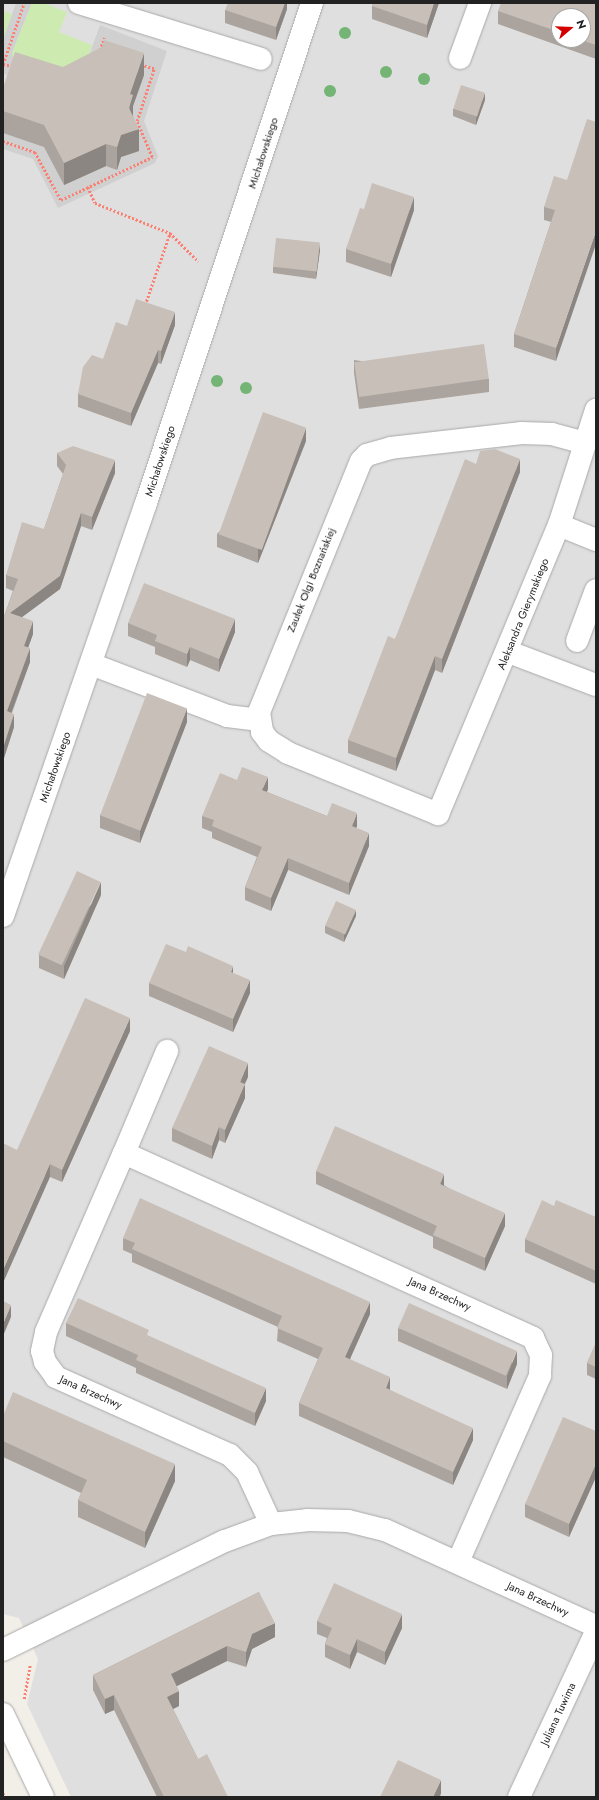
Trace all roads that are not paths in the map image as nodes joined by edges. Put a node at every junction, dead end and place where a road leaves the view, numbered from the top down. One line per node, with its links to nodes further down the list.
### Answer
1 (79, 3): 5 (street)
2 (312, 3): 13 (street, Michałowskiego)
3 (480, 3): 4 (street)
4 (460, 58)
5 (261, 59)
6 (596, 410): 7 (street, Aleksandra Gierymskiego)
7 (585, 443): 8 (street, Aleksandra Gierymskiego); 15 (street, Zaułek Olgi Boznańskiej)
8 (559, 525): 9 (street); 12 (street, Aleksandra Gierymskiego)
9 (596, 540)
10 (596, 590): 11 (street)
11 (577, 641)
12 (508, 652): 14 (street); 15 (street, Aleksandra Gierymskiego)
13 (91, 664): 15 (street); 16 (street, Michałowskiego)
14 (596, 685)
15 (258, 720)
16 (3, 916)
17 (167, 1051): 18 (street, Jana Brzechwy)
18 (124, 1153): 19 (street, Jana Brzechwy); 20 (street, Jana Brzechwy)
19 (271, 1524): 20 (street, Jana Brzechwy); 23 (street, Jana Brzechwy)
20 (458, 1562): 21 (street, Jana Brzechwy)
21 (596, 1626)
22 (596, 1632): 26 (street, Juliana Tuwima)
23 (3, 1650)
24 (3, 1714): 25 (street)
25 (43, 1797)
26 (519, 1797)

